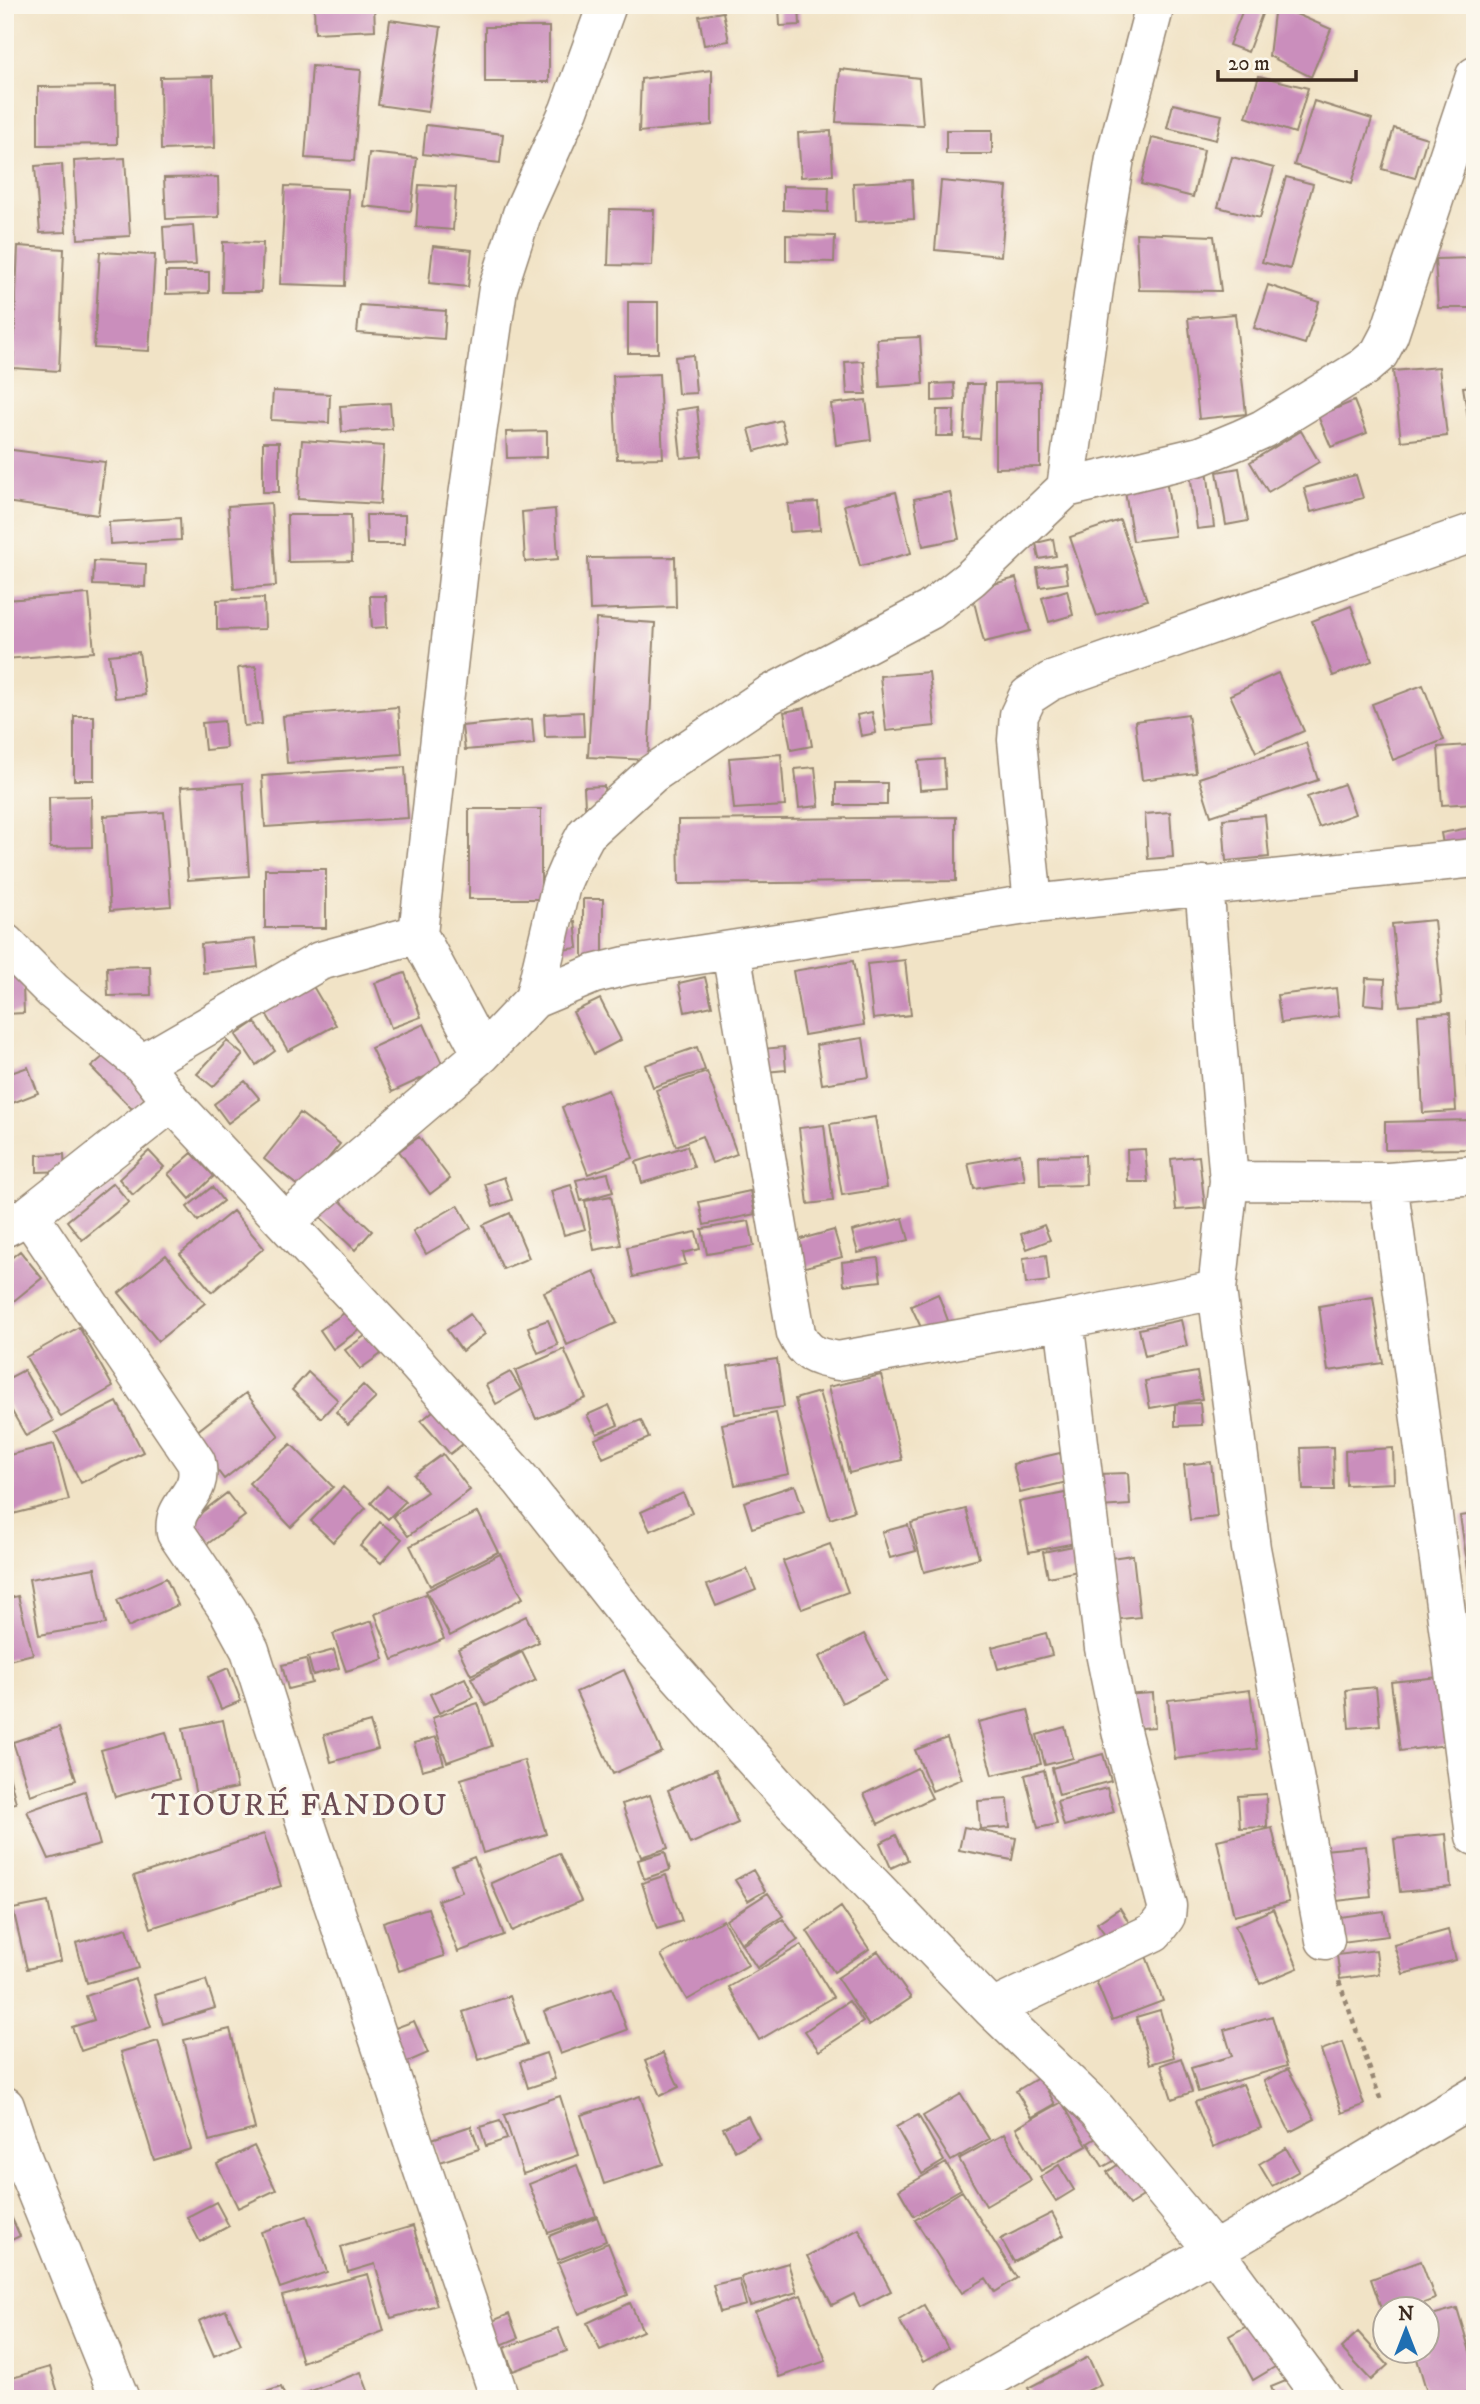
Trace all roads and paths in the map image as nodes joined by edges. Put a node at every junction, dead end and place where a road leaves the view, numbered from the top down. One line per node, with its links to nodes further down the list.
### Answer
1 (607, 5): 9 (street)
2 (1155, 5): 4 (street)
3 (1475, 76): 4 (street)
4 (1066, 488): 12 (street)
5 (1475, 531): 8 (street)
6 (1475, 858): 7 (street)
7 (1204, 885): 8 (street); 17 (street)
8 (1033, 904): 11 (street)
9 (418, 933): 13 (street); 14 (street)
10 (5, 943): 14 (street)
11 (731, 951): 12 (street); 22 (street)
12 (534, 999): 13 (street)
13 (482, 1054): 20 (street)
14 (142, 1064): 15 (street)
15 (172, 1102): 19 (street); 20 (street)
16 (1475, 1175): 18 (street)
17 (1229, 1181): 18 (street); 21 (street)
18 (1388, 1182): 23 (street)
19 (17, 1221): 31 (street)
20 (285, 1222): 25 (street)
21 (1217, 1290): 22 (street); 24 (street)
22 (1064, 1320): 25 (street)
23 (1475, 1836)
24 (1325, 1940): 28 (path)
25 (992, 2009): 29 (street)
26 (1475, 2096): 28 (street)
27 (5, 2106): 30 (street)
28 (1394, 2142): 29 (street)
29 (1214, 2251): 32 (street); 33 (street)
30 (120, 2399)
31 (500, 2399)
32 (953, 2399)
33 (1323, 2399)

